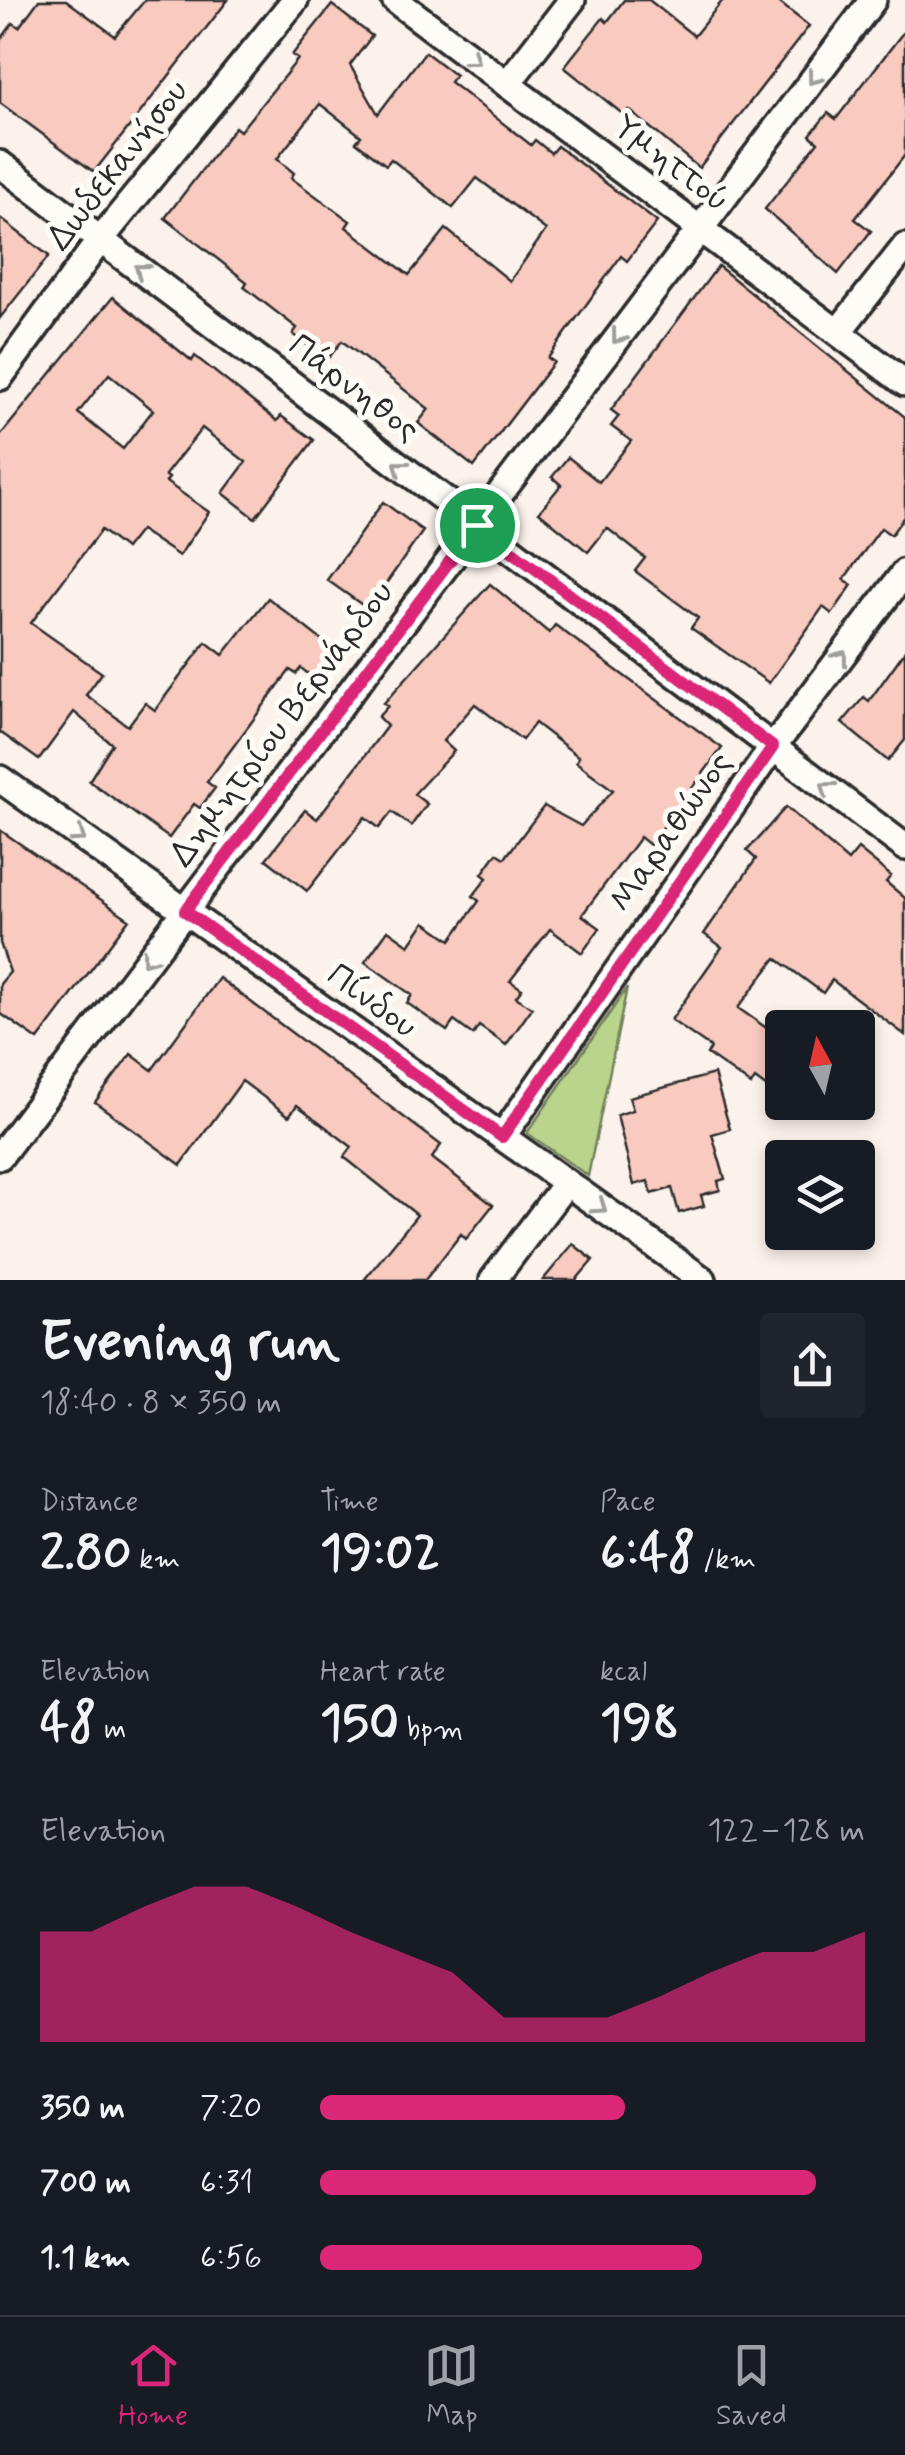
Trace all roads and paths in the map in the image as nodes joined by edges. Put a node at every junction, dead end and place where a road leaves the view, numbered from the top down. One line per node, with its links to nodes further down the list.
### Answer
1 (295, 0): 8 (street, Δωδεκανήσου)
2 (395, 0): 5 (street, Υμηττού, one-way to 5)
3 (572, 0): 5 (street)
4 (873, 0): 7 (street, Δημητρίου Βερνάρδου, one-way to 7)
5 (508, 84): 7 (street, Υμηττού)
6 (0, 164): 8 (street, Πάρνηθος)
7 (700, 229): 10 (street, Υμηττού); 13 (street, Δημητρίου Βερνάρδου, one-way to 13)
8 (100, 240): 11 (street, Δωδεκανήσου); 13 (street, Πάρνηθος, one-way to 8)
9 (905, 247): 10 (street)
10 (838, 332): 12 (street, Υμηττού)
11 (0, 377)
12 (905, 383)
13 (477, 525): 15 (street, Πάρνηθος); 18 (street, Δημητρίου Βερνάρδου)
14 (905, 572): 15 (street, Μαραθώνος, one-way to 14)
15 (773, 747): 17 (street, Πάρνηθος, one-way to 15); 19 (street, Μαραθώνος)
16 (0, 779): 18 (street, Πίνδου, one-way to 18)
17 (905, 847)
18 (185, 911): 19 (street, Πίνδου); 20 (street, Δημητρίου Βερνάρδου, one-way to 20)
19 (502, 1137): 21 (street, Πίνδου)
20 (0, 1156)
21 (566, 1183): 22 (street); 23 (street, Πίνδου, one-way to 23)
22 (493, 1280)
23 (703, 1280)

